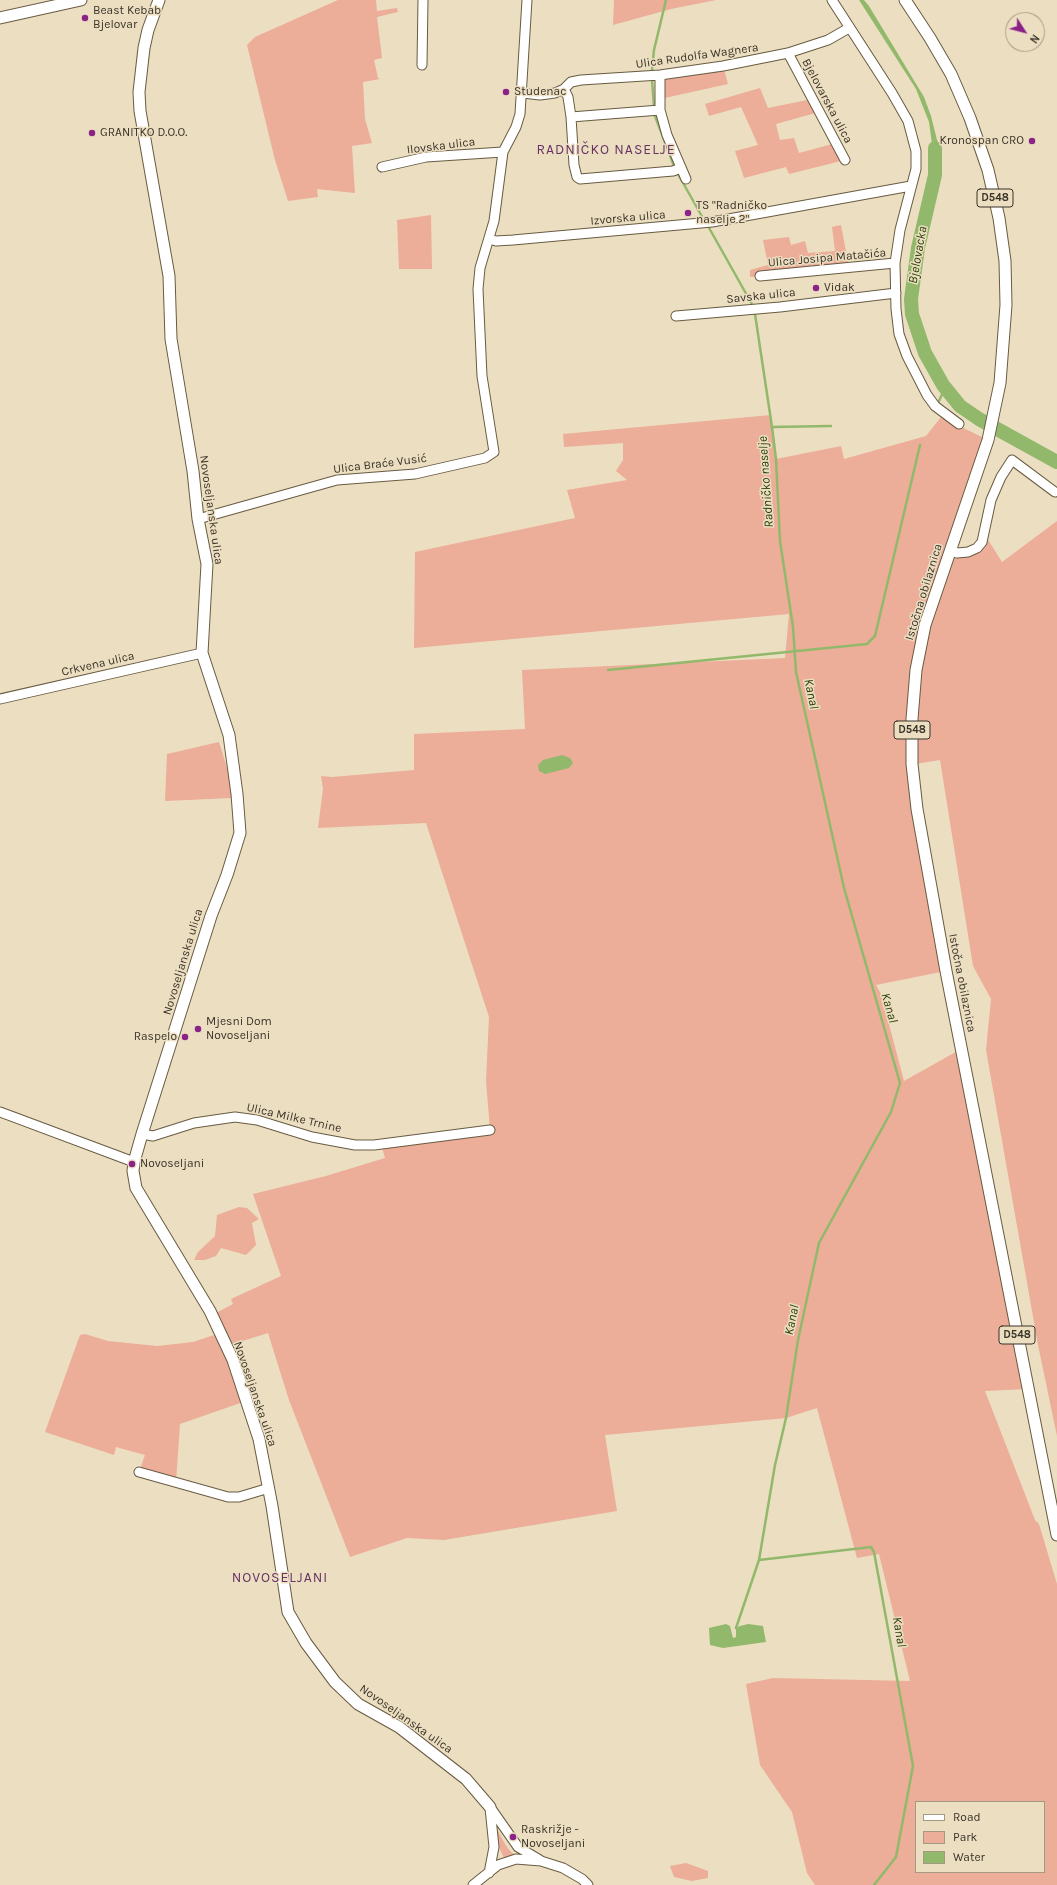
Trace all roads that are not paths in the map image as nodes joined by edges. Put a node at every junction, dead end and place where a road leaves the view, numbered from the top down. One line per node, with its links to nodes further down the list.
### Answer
1 (81, 0): 7 (main road)
2 (159, 0): 29 (main road, Novoseljanska ulica)
3 (423, 0): 10 (street)
4 (527, 0): 13 (street)
5 (832, 0): 8 (street)
6 (906, 0): 30 (main road, Istočna obilaznica / D548)
7 (0, 18)
8 (849, 28): 9 (street, Ulica Rudolfa Wagnera); 21 (street)
9 (788, 53): 11 (street, Ulica Rudolfa Wagnera); 17 (street, Bjelovarska ulica)
10 (422, 65)
11 (660, 75): 12 (street, Ulica Rudolfa Wagnera); 14 (street)
12 (564, 89): 13 (street, Ulica Rudolfa Wagnera); 15 (street)
13 (523, 93): 16 (street)
14 (660, 110): 15 (street); 19 (street)
15 (571, 117): 19 (street)
16 (503, 152): 18 (street, Ilovska ulica); 22 (street)
17 (845, 160)
18 (382, 166)
19 (681, 168): 20 (street)
20 (686, 179)
21 (912, 186): 22 (street, Izvorska ulica); 23 (street)
22 (489, 239): 29 (street, Ulica Braće Vusić)
23 (895, 263): 24 (street, Ulica Josipa Matačića); 25 (street)
24 (760, 276)
25 (896, 293): 26 (street, Savska ulica); 27 (street)
26 (676, 316)
27 (959, 424)
28 (1055, 492): 30 (street)
29 (198, 519): 31 (main road, Novoseljanska ulica)
30 (950, 550): 39 (main road, Istočna obilaznica / D548)
31 (202, 653): 32 (street, Crkvena ulica); 35 (main road, Novoseljanska ulica)
32 (0, 699)
33 (0, 1112): 36 (street)
34 (490, 1130): 35 (street, Ulica Milke Trnine)
35 (142, 1134): 36 (main road, Novoseljanska ulica)
36 (134, 1162): 38 (main road, Novoseljanska ulica)
37 (139, 1472): 38 (street)
38 (269, 1488): 40 (main road, Novoseljanska ulica)
39 (1057, 1535)
40 (490, 1807): 41 (street); 42 (street)
41 (541, 1861): 42 (street); 44 (street)
42 (489, 1873): 43 (street)
43 (473, 1885)
44 (588, 1885)

